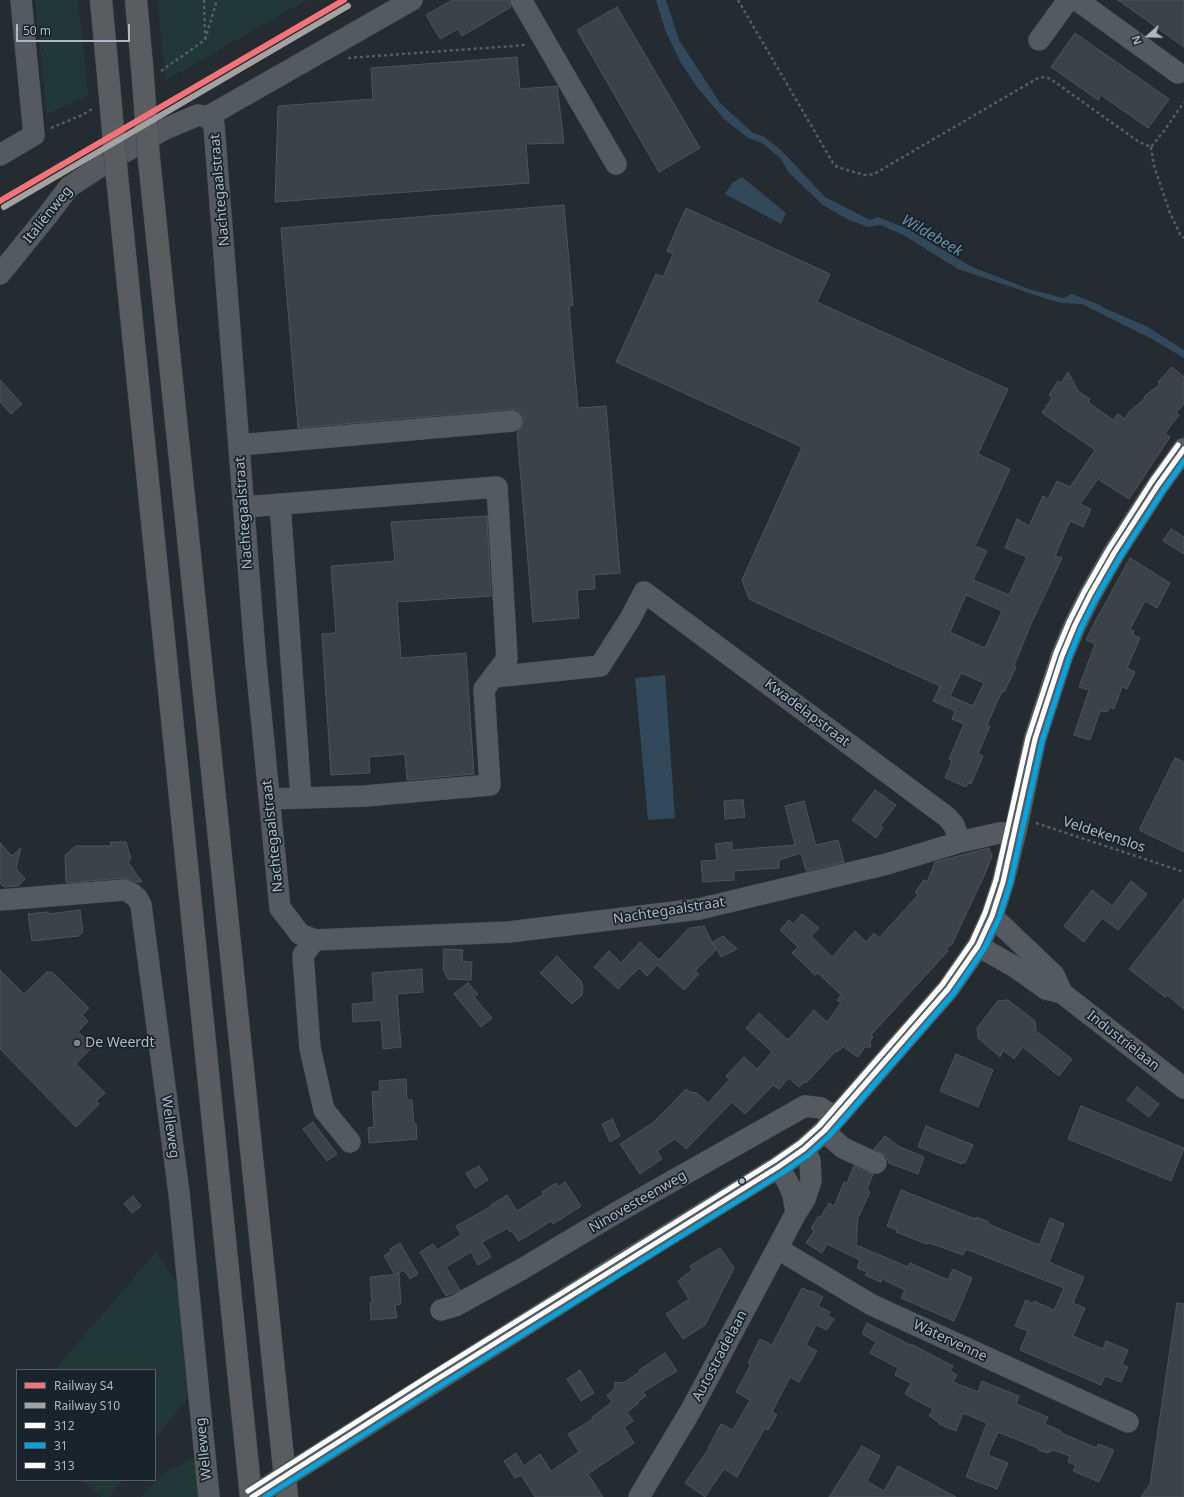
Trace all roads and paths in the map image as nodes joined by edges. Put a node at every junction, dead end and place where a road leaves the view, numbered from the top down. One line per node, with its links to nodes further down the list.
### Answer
1 (21, 0): 19 (street)
2 (101, 0): 50 (highway, bridge)
3 (136, 0): 51 (highway, bridge)
4 (204, 0): 5 (path)
5 (217, 0)
6 (412, 0): 13 (street)
7 (521, 0): 11 (street)
8 (738, 0): 18 (path)
9 (1068, 0): 12 (street)
10 (1077, 0): 14 (street)
11 (543, 38): 13 (path); 20 (street)
12 (1039, 40)
13 (338, 42): 16 (street)
14 (1178, 73)
15 (1184, 102): 18 (path)
16 (207, 118): 17 (street, Nachtegaalstraat); 24 (street, Nachtegaalstraat)
17 (165, 129): 22 (street, Italiënweg)
18 (1151, 147): 21 (path)
19 (0, 155)
20 (616, 164)
21 (1184, 238)
22 (0, 274)
23 (512, 420): 24 (street)
24 (239, 445): 27 (street, Nachtegaalstraat)
25 (1184, 449): 31 (main road)
26 (280, 504): 27 (street); 28 (street); 29 (street)
27 (244, 507): 30 (street, Nachtegaalstraat)
28 (494, 677): 29 (street); 32 (street, Kwadelapstraat)
29 (301, 797): 30 (street)
30 (270, 799): 36 (street, Nachtegaalstraat)
31 (1017, 825): 32 (street, Nachtegaalstraat); 33 (path, Veldekenslos); 35 (main road)
32 (960, 842): 36 (street, Nachtegaalstraat)
33 (1184, 872)
34 (0, 900): 49 (street, Welleweg)
35 (992, 916): 37 (main road); 38 (street, Industrielaan)
36 (316, 940): 41 (street)
37 (978, 946): 38 (street, Industrielaan); 40 (main road)
38 (1062, 993): 39 (street, Industrielaan)
39 (1184, 1088)
40 (829, 1124): 42 (main road); 43 (street, Ninovesteenweg); 47 (street, Ninovesteenweg)
41 (350, 1142)
42 (804, 1149): 44 (main road); 45 (street, Autostradelaan)
43 (876, 1163)
44 (778, 1167): 45 (street); 50 (main road, bridge)
45 (796, 1213): 46 (street, Autostradelaan)
46 (778, 1249): 48 (street, Watervenne); 52 (street, Autostradelaan)
47 (441, 1310)
48 (1128, 1422)
49 (209, 1497)
50 (251, 1497)
51 (287, 1497)
52 (638, 1497)

